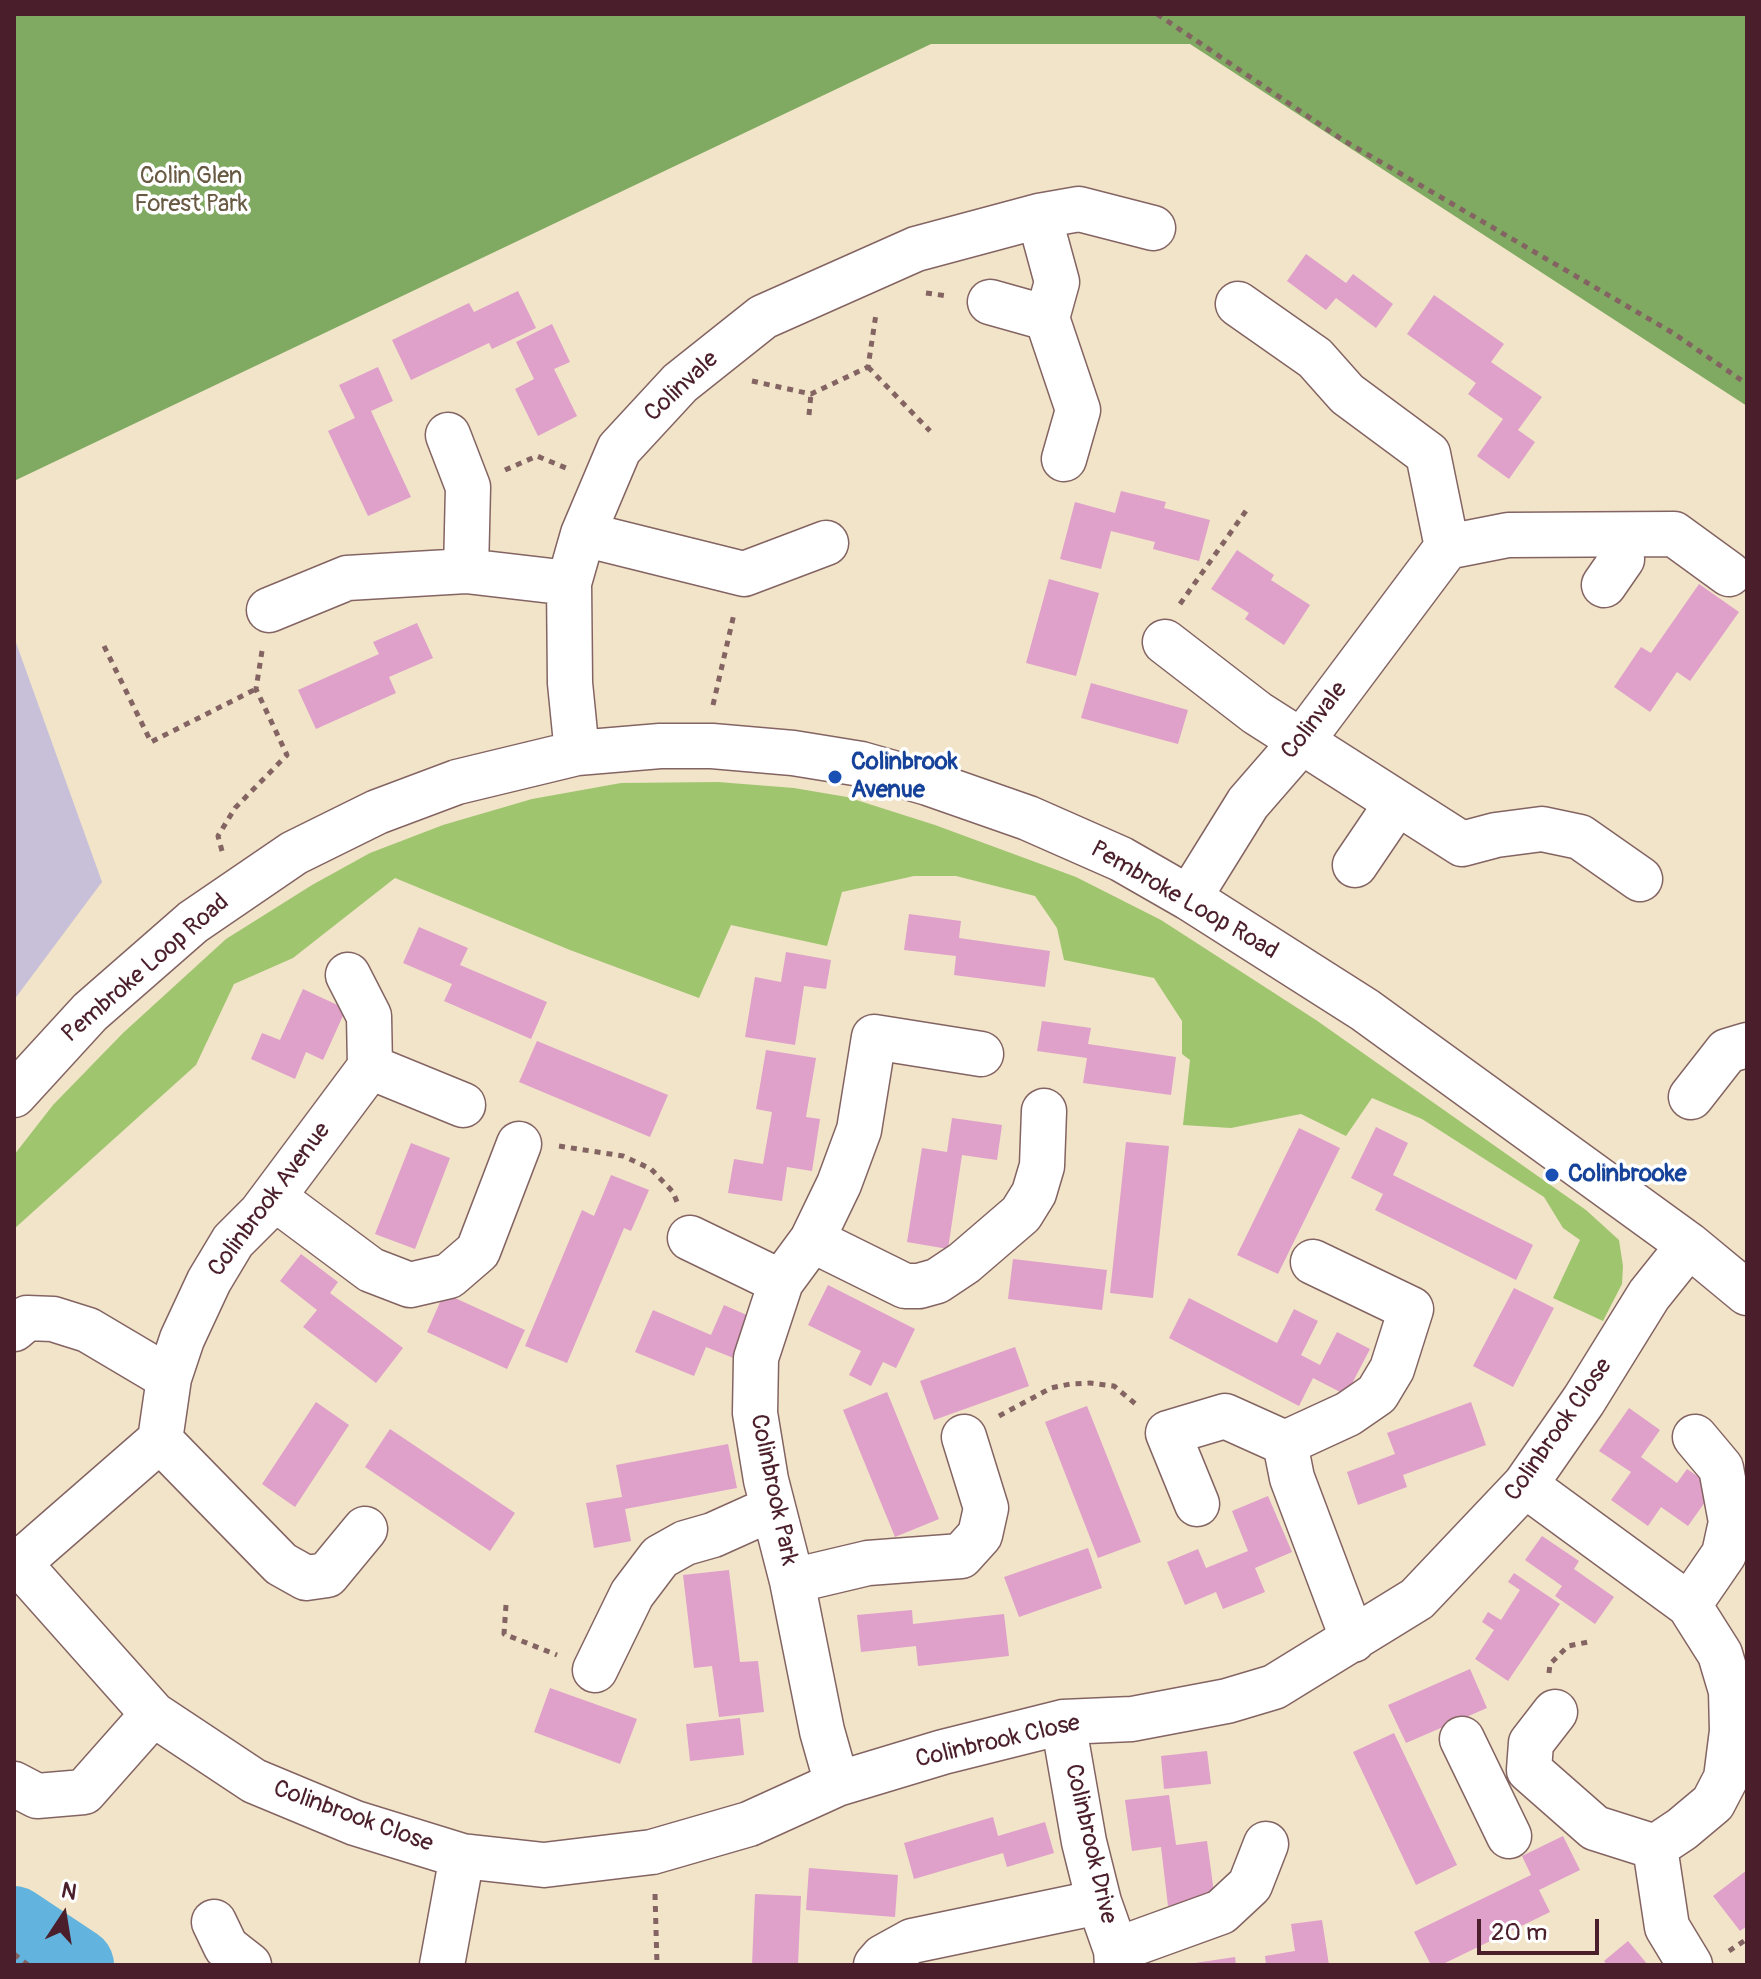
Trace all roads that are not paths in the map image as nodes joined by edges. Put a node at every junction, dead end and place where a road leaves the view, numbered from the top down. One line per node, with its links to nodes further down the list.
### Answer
1 (1039, 216): 2 (street, Colinvale); 5 (street); 8 (street, Colinvale)
2 (1153, 228)
3 (990, 302): 5 (street)
4 (1238, 304): 11 (street)
5 (1047, 318): 7 (street)
6 (448, 435): 12 (street)
7 (1064, 459)
8 (583, 534): 10 (street); 14 (street, Colinvale)
9 (1619, 535): 11 (street); 13 (street); 15 (street)
10 (826, 543)
11 (1447, 547): 18 (street, Colinvale)
12 (466, 571): 14 (street); 16 (street)
13 (1729, 574)
14 (569, 583): 19 (street, Colinvale)
15 (1604, 585)
16 (269, 610)
17 (1165, 642): 18 (street)
18 (1301, 742): 20 (street); 23 (street, Colinvale)
19 (577, 753): 23 (street, Pembroke Loop Road); 28 (street, Pembroke Loop Road)
20 (1397, 803): 21 (street); 22 (street)
21 (1355, 865)
22 (1640, 879)
23 (1189, 898): 36 (street, Pembroke Loop Road)
24 (348, 975): 27 (street)
25 (1747, 1045): 29 (street)
26 (981, 1054): 35 (street, Colinbrook Park)
27 (370, 1067): 30 (street); 33 (street, Colinbrook Avenue)
28 (14, 1095)
29 (1691, 1097)
30 (463, 1105)
31 (1044, 1111): 35 (street)
32 (519, 1144): 33 (street)
33 (273, 1197): 41 (street, Colinbrook Avenue)
34 (690, 1238): 38 (street)
35 (812, 1240): 38 (street, Colinbrook Park)
36 (1689, 1245): 39 (street, Pembroke Loop Road); 46 (street, Colinbrook Close)
37 (1313, 1262): 45 (street)
38 (781, 1282): 48 (street, Colinbrook Park)
39 (1747, 1293)
40 (14, 1329): 41 (street)
41 (169, 1378): 44 (street, Colinbrook Avenue)
42 (964, 1437): 51 (street)
43 (1695, 1437): 52 (street)
44 (160, 1440): 49 (street); 50 (street)
45 (1285, 1443): 47 (street); 53 (street)
46 (1525, 1485): 52 (street); 53 (street, Colinbrook Close)
47 (1197, 1504)
48 (773, 1508): 51 (street, Colinbrook Park); 54 (street)
49 (365, 1529)
50 (16, 1561): 56 (street, Colinbrook Close)
51 (792, 1581): 62 (street, Colinbrook Park)
52 (1689, 1605): 60 (street)
53 (1353, 1640): 57 (street, Colinbrook Close)
54 (595, 1670)
55 (1555, 1712): 59 (street)
56 (153, 1714): 61 (street); 67 (street, Colinbrook Close)
57 (1063, 1722): 62 (street, Colinbrook Close); 68 (street, Colinbrook Drive)
58 (1462, 1739): 63 (street)
59 (1529, 1770): 63 (street); 66 (street)
60 (1736, 1781): 66 (street)
61 (14, 1784)
62 (837, 1784): 67 (street, Colinbrook Close)
63 (1485, 1785): 64 (street)
64 (1509, 1836)
65 (1266, 1844): 70 (street)
66 (1655, 1847): 74 (street)
67 (462, 1856): 72 (street)
68 (1099, 1902): 70 (street, Colinbrook Drive); 73 (street)
69 (214, 1922): 71 (street)
70 (1117, 1958)
71 (249, 1965)
72 (442, 1965)
73 (876, 1965)
74 (1690, 1965)

